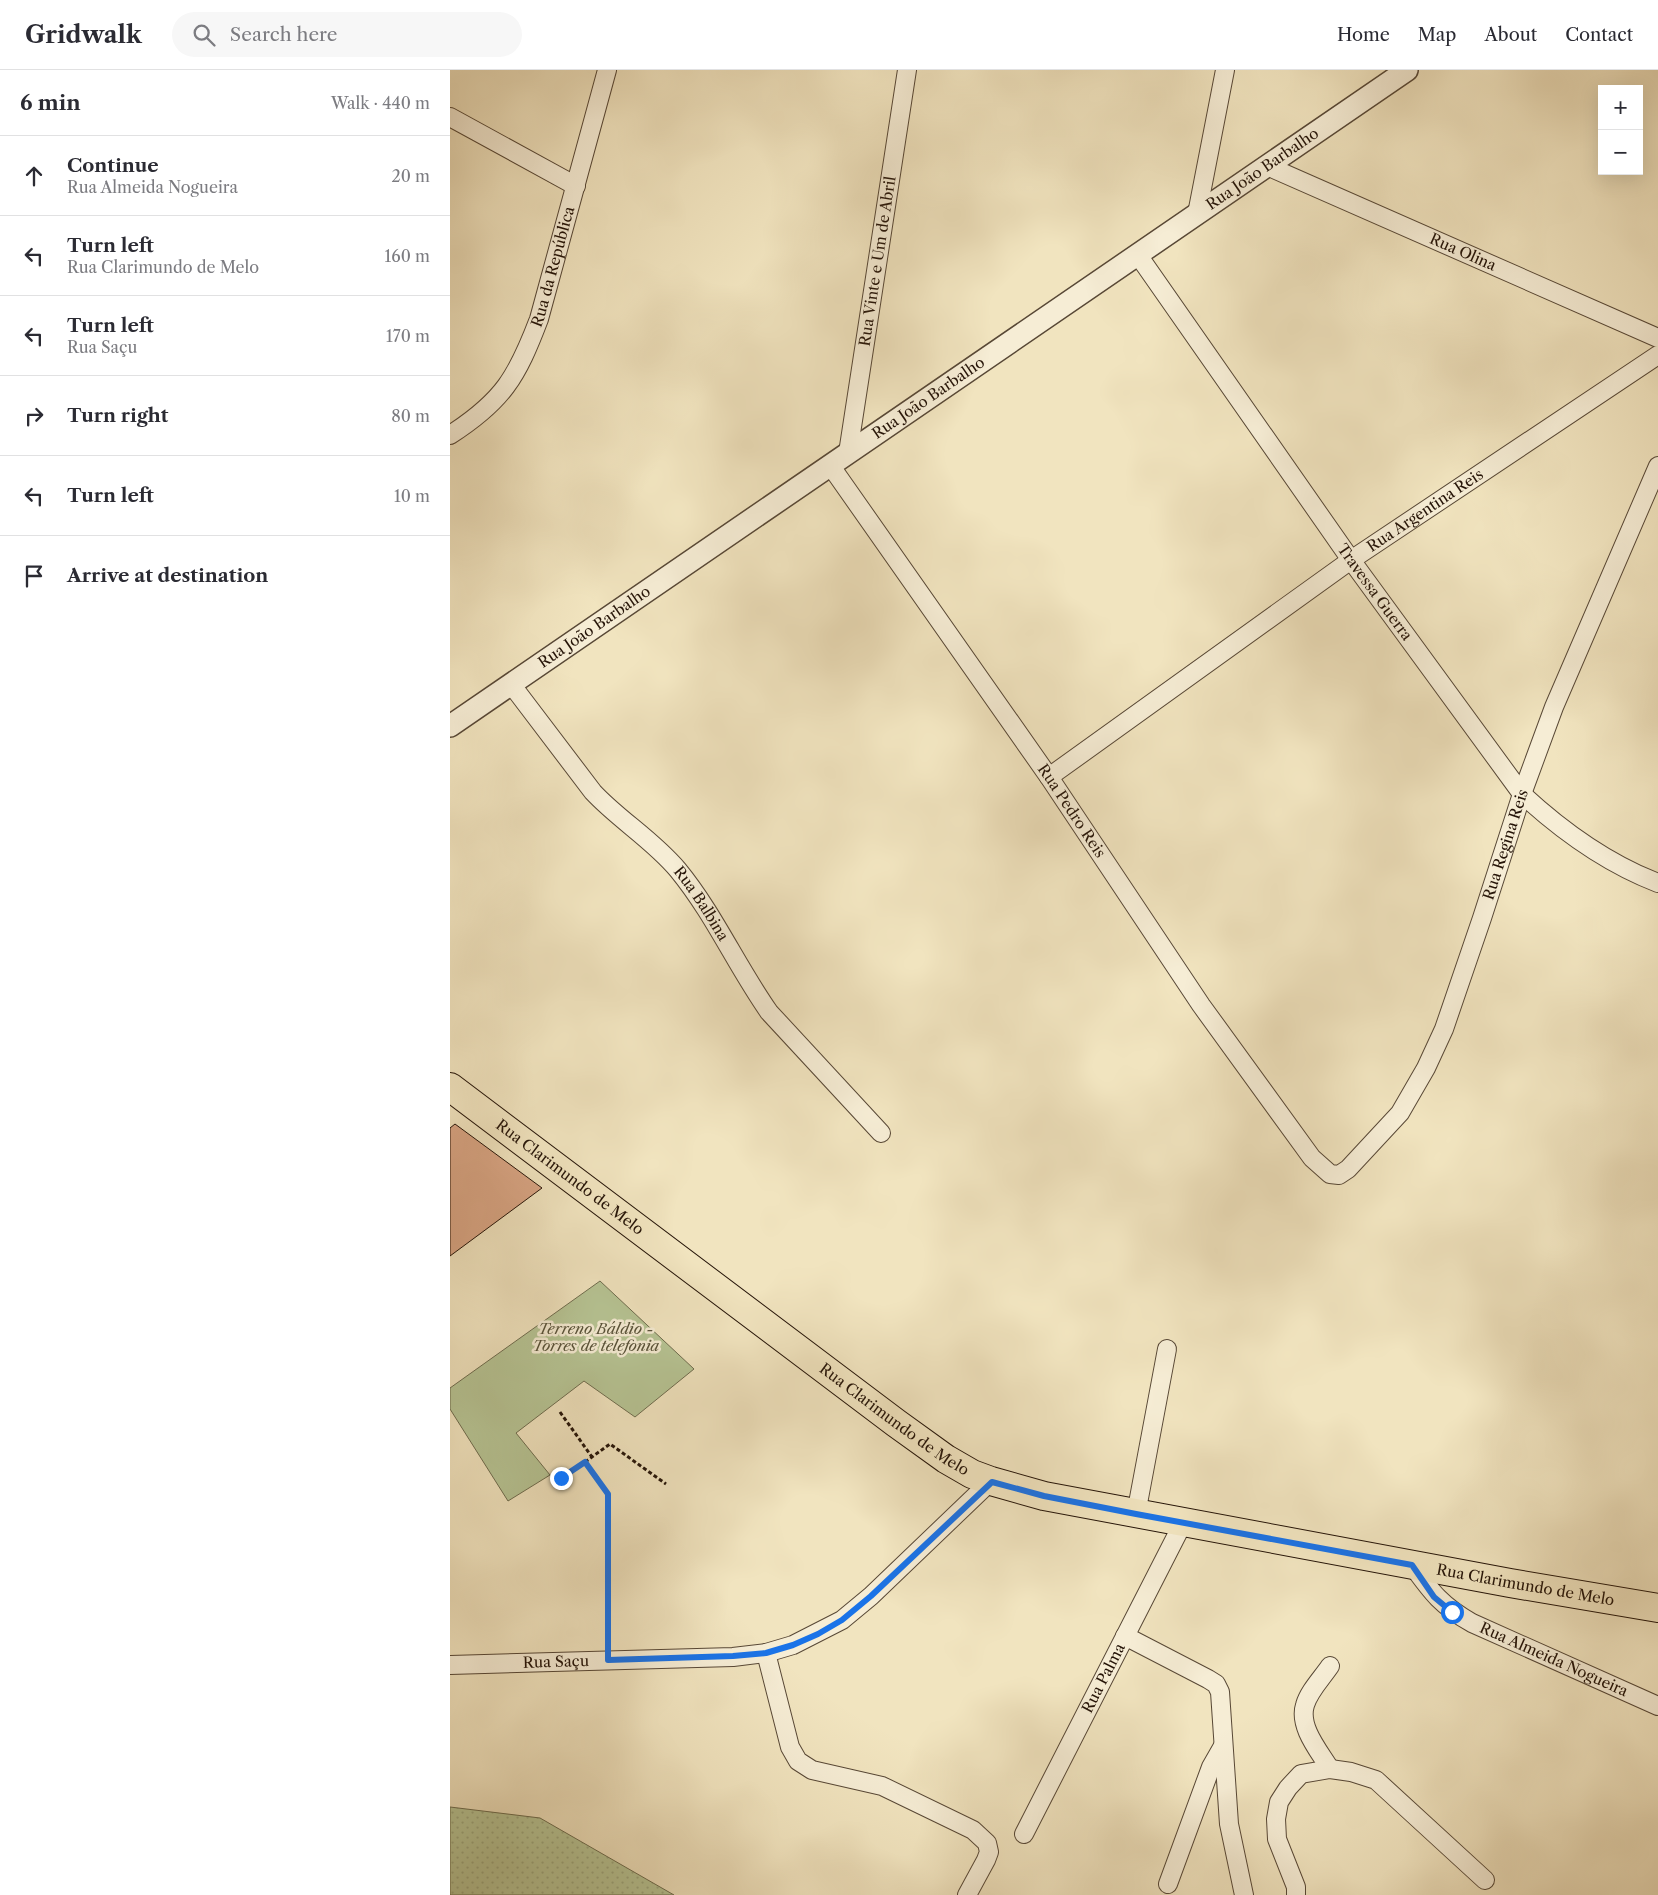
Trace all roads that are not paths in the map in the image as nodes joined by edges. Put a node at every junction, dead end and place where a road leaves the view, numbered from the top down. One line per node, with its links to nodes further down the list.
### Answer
1 (607, 70): 7 (street, Rua da República)
2 (907, 70): 13 (street, Rua Vinte e Um de Abril)
3 (1225, 70): 8 (street)
4 (1408, 70): 6 (street, Rua João Barbalho)
5 (450, 117): 7 (street)
6 (1268, 166): 8 (street, Rua João Barbalho); 10 (street, Rua Olina)
7 (576, 186): 12 (street, Rua da República)
8 (1197, 214): 9 (street, Rua João Barbalho)
9 (1138, 254): 13 (street, Rua João Barbalho); 16 (street, Travessa Guerra)
10 (1658, 338)
11 (1658, 355): 16 (street, Rua Argentina Reis)
12 (450, 435)
13 (848, 453): 14 (street, Rua João Barbalho)
14 (830, 465): 17 (street, Rua João Barbalho); 19 (street, Rua Pedro Reis)
15 (1658, 466): 20 (street, Rua Regina Reis)
16 (1351, 560): 19 (street, Rua Argentina Reis); 20 (street, Travessa Guerra)
17 (510, 684): 18 (street, Rua João Barbalho); 23 (street, Rua Balbina)
18 (450, 726)
19 (1049, 777): 24 (street, Rua Pedro Reis)
20 (1522, 794): 21 (street, Travessa Guerra); 24 (street, Rua Regina Reis)
21 (1658, 883)
22 (450, 1087): 26 (main road, Rua Clarimundo de Melo)
23 (881, 1133)
24 (1312, 1158)
25 (1167, 1349): 27 (street)
26 (992, 1482): 27 (main road, Rua Clarimundo de Melo); 32 (street, Rua Saçu)
27 (1136, 1514): 28 (main road, Rua Clarimundo de Melo)
28 (1183, 1522): 29 (main road, Rua Clarimundo de Melo); 31 (street, Rua Palma)
29 (1412, 1565): 30 (main road, Rua Clarimundo de Melo); 35 (street, Rua Almeida Nogueira)
30 (1658, 1608)
31 (1125, 1636): 36 (street); 38 (street, Rua Palma)
32 (766, 1653): 33 (street, Rua Saçu); 41 (street)
33 (450, 1664)
34 (1330, 1666): 37 (street)
35 (1658, 1706)
36 (1223, 1746): 40 (street); 42 (street)
37 (1330, 1769): 39 (street); 43 (street)
38 (1024, 1834)
39 (1485, 1880)
40 (1168, 1884)
41 (967, 1895)
42 (1244, 1895)
43 (1296, 1895)

